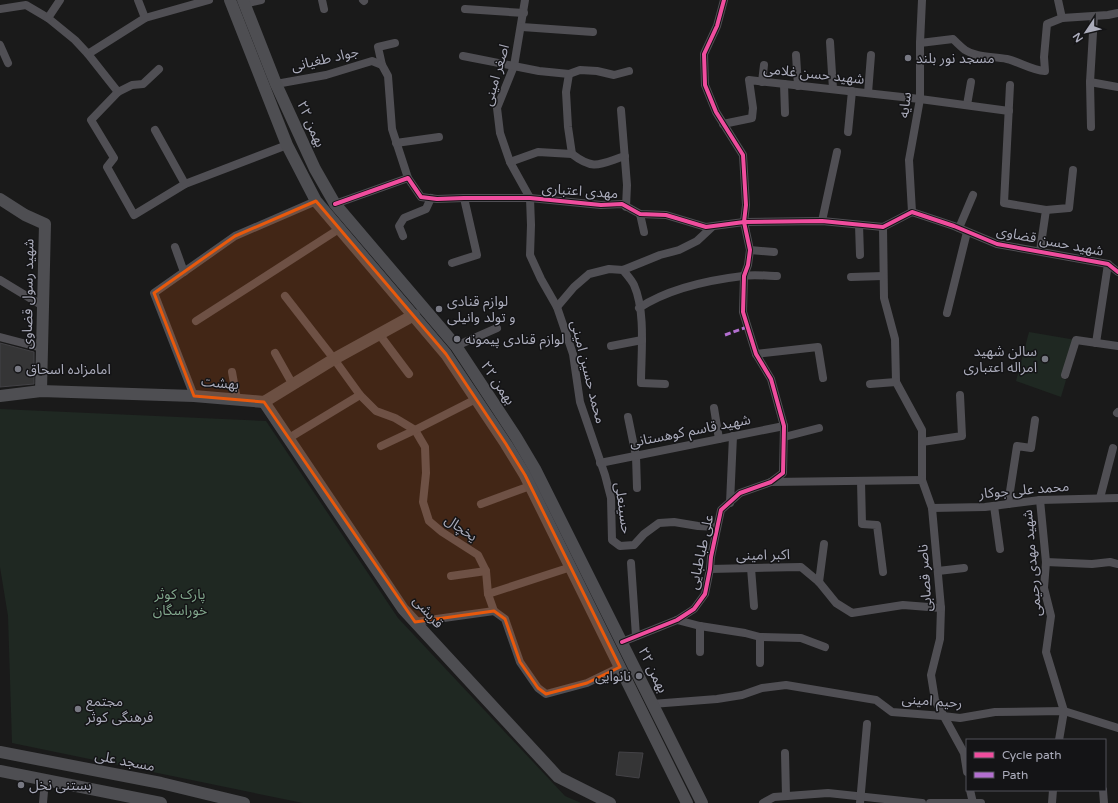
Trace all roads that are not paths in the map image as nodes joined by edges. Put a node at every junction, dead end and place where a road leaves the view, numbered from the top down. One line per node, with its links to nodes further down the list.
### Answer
1 (60, 0): 19 (street)
2 (138, 0): 20 (street)
3 (209, 0): 20 (street)
4 (230, 0): 62 (main road, ۲۲ بهمن)
5 (261, 0): 11 (street)
6 (322, 0): 13 (street)
7 (525, 0): 16 (street, اصغر امینی)
8 (724, 0): 56 (street, علی طباطبایی)
9 (922, 0): 26 (street, سایه)
10 (1058, 0): 21 (street)
11 (244, 2): 42 (main road, ۲۲ بهمن)
12 (24, 3): 15 (street); 19 (street)
13 (324, 9)
14 (465, 9): 16 (street)
15 (0, 10)
16 (524, 13): 22 (street, اصغر امینی)
17 (1118, 13): 18 (street)
18 (1094, 16): 21 (street); 41 (street)
19 (48, 18): 28 (street)
20 (145, 18): 28 (street)
21 (1062, 18): 26 (street)
22 (522, 27): 23 (street); 35 (street, اصغر امینی)
23 (593, 32)
24 (830, 42): 47 (street)
25 (395, 43): 33 (street)
26 (920, 43): 51 (street, سایه)
27 (0, 45): 32 (street)
28 (88, 54): 48 (street)
29 (796, 55): 45 (street)
30 (871, 55): 50 (street)
31 (463, 56): 35 (street)
32 (8, 63)
33 (382, 65): 42 (street, جواد طغیانی); 61 (street)
34 (764, 65): 39 (street)
35 (514, 66): 38 (street); 66 (street, اصغر امینی)
36 (159, 69): 48 (street)
37 (629, 71): 38 (street)
38 (569, 74): 64 (street)
39 (762, 82): 43 (street, شهید حسن غلامی); 56 (street, شهید حسن غلامی)
40 (972, 82): 52 (street)
41 (1090, 82): 46 (street); 57 (street)
42 (276, 84): 76 (main road, ۲۲ بهمن)
43 (784, 84): 45 (street, شهید حسن غلامی); 55 (street)
44 (1010, 85): 54 (street)
45 (798, 86): 47 (street, شهید حسن غلامی)
46 (1118, 87)
47 (833, 89): 49 (street, شهید حسن غلامی)
48 (118, 92): 69 (street)
49 (852, 92): 50 (street, شهید حسن غلامی); 59 (street)
50 (868, 93): 51 (street, شهید حسن غلامی)
51 (920, 99): 52 (street, شهید حسن غلامی); 79 (street, سایه)
52 (967, 105): 54 (street, شهید حسن غلامی)
53 (621, 110): 65 (street)
54 (1009, 111): 78 (street)
55 (785, 113)
56 (723, 124): 82 (street, علی طباطبایی)
57 (1091, 127)
58 (155, 130): 69 (street)
59 (848, 132)
60 (439, 137): 61 (street)
61 (396, 143): 68 (street)
62 (286, 146): 69 (street); 75 (main road, ۲۲ بهمن)
63 (838, 152): 81 (street)
64 (572, 154): 65 (street); 66 (street)
65 (625, 156): 77 (street)
66 (510, 162): 73 (street, اصغر امینی)
67 (1073, 170): 78 (street)
68 (408, 178): 71 (street); 76 (street)
69 (185, 184)
70 (973, 195): 86 (street)
71 (431, 198): 72 (street, مهدی اعتباری); 90 (street)
72 (464, 198): 73 (street, مهدی اعتباری); 96 (street)
73 (530, 198): 77 (street, مهدی اعتباری); 108 (street, محمد حسین امینی)
74 (0, 199): 107 (main road, شهید رسول قضاوی)
75 (316, 201): 87 (main road, ۲۲ بهمن); 99 (street)
76 (335, 204): 118 (main road, ۲۲ بهمن)
77 (626, 206): 80 (street, مهدی اعتباری)
78 (1046, 210): 93 (street)
79 (912, 212): 85 (street); 86 (street, شهید حسن قضاوی)
80 (640, 214): 84 (street, مهدی اعتباری); 88 (street)
81 (822, 221): 82 (street); 83 (street)
82 (744, 222): 84 (street, مهدی اعتباری); 92 (street, علی طباطبایی)
83 (859, 225): 85 (street); 95 (street)
84 (712, 227): 98 (street)
85 (883, 227): 103 (street)
86 (959, 228): 89 (street, شهید حسن قضاوی)
87 (339, 229): 111 (main road, ۲۲ بهمن); 112 (street)
88 (644, 232)
89 (967, 232): 93 (street, شهید حسن قضاوی); 110 (street)
90 (403, 236)
91 (175, 247): 99 (street)
92 (750, 250): 94 (street); 101 (street, علی طباطبایی)
93 (1040, 251): 97 (street, شهید حسن قضاوی)
94 (774, 252)
95 (860, 256)
96 (452, 264)
97 (1108, 264): 100 (street, شهید حسن قضاوی); 117 (street)
98 (623, 270): 108 (street); 109 (street)
99 (184, 272): 137 (street)
100 (1118, 272)
101 (744, 276): 102 (street); 109 (street); 123 (street, علی طباطبایی)
102 (777, 276)
103 (883, 276): 104 (street); 129 (street)
104 (851, 277)
105 (0, 280): 107 (street)
106 (285, 296): 124 (street, یخچال)
107 (43, 306): 121 (main road, شهید رسول قضاوی)
108 (557, 307): 156 (street, محمد حسین امینی)
109 (639, 308): 116 (street)
110 (947, 313)
111 (414, 315): 114 (main road); 138 (main road, ۲۲ بهمن)
112 (196, 321)
113 (497, 328): 118 (street)
114 (379, 334): 124 (main road); 126 (street)
115 (0, 337): 121 (street)
116 (642, 340): 119 (street); 130 (street)
117 (1096, 343): 120 (street); 127 (street)
118 (456, 346): 142 (main road, ۲۲ بهمن)
119 (611, 346)
120 (1118, 346)
121 (42, 348): 133 (main road, شهید رسول قضاوی)
122 (275, 353): 132 (street)
123 (756, 354): 128 (street); 145 (street, علی طباطبایی)
124 (334, 359): 132 (main road); 134 (street, یخچال)
125 (232, 372): 139 (street)
126 (409, 374)
127 (1065, 375)
128 (823, 378)
129 (896, 382): 131 (street); 152 (street, ناصر قصابی)
130 (665, 384)
131 (870, 384)
132 (293, 385): 140 (main road)
133 (41, 391): 136 (main road, بهشت); 137 (main road, بهشت)
134 (360, 395): 147 (street, یخچال); 150 (street)
135 (960, 395): 152 (street)
136 (0, 396)
137 (194, 396): 139 (main road, بهشت)
138 (476, 399): 142 (main road, ۲۲ بهمن); 147 (street)
139 (237, 400): 140 (main road, بهشت)
140 (264, 402): 150 (main road, قریشی)
141 (714, 408): 151 (street)
142 (493, 413): 160 (main road, ۲۲ بهمن); 194 (main road, ۲۲ بهمن)
143 (628, 417): 155 (street)
144 (1035, 420): 167 (street)
145 (784, 426): 148 (street, شهید قاسم کوهستانی); 149 (street, علی طباطبایی)
146 (819, 428): 149 (street)
147 (415, 430): 153 (street); 180 (street, یخچال)
148 (733, 436): 151 (street, شهید قاسم کوهستانی); 165 (street)
149 (784, 437): 159 (street, علی طباطبایی)
150 (289, 438): 190 (main road, قریشی)
151 (719, 439): 155 (street, شهید قاسم کوهستانی)
152 (922, 442): 157 (street, ناصر قصابی)
153 (381, 446)
154 (1113, 448): 162 (street)
155 (636, 456): 156 (street, شهید قاسم کوهستانی); 161 (street)
156 (600, 463): 170 (street, حسینعلی)
157 (922, 480): 158 (street); 169 (street, ناصر قصابی)
158 (861, 481): 159 (street); 182 (street)
159 (771, 482): 165 (street, علی طباطبایی)
160 (530, 486): 166 (street); 176 (main road, ۲۲ بهمن)
161 (637, 488)
162 (1100, 498): 163 (street, محمد علی جوکار); 164 (street, محمد علی جوکار)
163 (1118, 498)
164 (1040, 500): 167 (street, محمد علی جوکار); 173 (street, شهید مهدی رحیمی)
165 (730, 503): 170 (street, علی طباطبایی)
166 (481, 504)
167 (1008, 504): 168 (street, محمد علی جوکار)
168 (994, 506): 169 (street, محمد علی جوکار); 172 (street)
169 (932, 508): 181 (street, ناصر قصابی)
170 (717, 527): 179 (street, علی طباطبایی)
171 (824, 544): 184 (street)
172 (1000, 548)
173 (1046, 562): 175 (street); 200 (street, شهید مهدی رحیمی)
174 (631, 563): 192 (street)
175 (1118, 564)
176 (571, 567): 185 (street); 198 (main road, ۲۲ بهمن)
177 (751, 568): 179 (street, اکبر امینی); 184 (street, اکبر امینی); 186 (street)
178 (964, 568): 181 (street)
179 (710, 569): 189 (street, علی طباطبایی)
180 (486, 571): 183 (street); 185 (street, یخچال)
181 (938, 571): 187 (street, ناصر قصابی)
182 (883, 572)
183 (451, 576)
184 (819, 582): 187 (street, اکبر امینی)
185 (488, 594): 188 (street, یخچال)
186 (754, 606)
187 (941, 608): 201 (street, ناصر قصابی)
188 (494, 611): 190 (street); 198 (street, یخچال)
189 (677, 620): 191 (street); 192 (street, علی طباطبایی)
190 (415, 622): 219 (main road, قریشی)
191 (700, 626): 193 (street); 196 (street)
192 (636, 636): 194 (street, علی طباطبایی)
193 (760, 637): 195 (street); 197 (street)
194 (622, 642): 199 (main road, ۲۲ بهمن)
195 (825, 647)
196 (700, 652)
197 (760, 663)
198 (620, 667): 220 (main road, ۲۲ بهمن)
199 (652, 704): 201 (street, رحیم امینی); 221 (main road, ۲۲ بهمن)
200 (1064, 711): 201 (street, رحیم امینی); 204 (street, رحیم امینی); 205 (street, شهید مهدی رحیمی)
201 (943, 716): 208 (street, ناصر قصابی)
202 (1118, 719): 204 (street)
203 (867, 724): 215 (street)
204 (1115, 727)
205 (1059, 739)
206 (0, 752): 218 (main road, مسجد علی)
207 (785, 753): 214 (street)
208 (966, 766)
209 (0, 771): 210 (main road)
210 (45, 780): 216 (main road); 217 (street)
211 (970, 791): 226 (street)
212 (1053, 791): 227 (street)
213 (1103, 791): 228 (street)
214 (786, 796): 215 (street); 222 (street)
215 (860, 800): 223 (street)
216 (154, 802)
217 (43, 803)
218 (244, 803)
219 (610, 803)
220 (687, 803)
221 (702, 803)
222 (763, 803)
223 (922, 803)
224 (930, 803): 225 (street)
225 (943, 803): 226 (street)
226 (976, 803)
227 (1052, 803)
228 (1104, 803)

